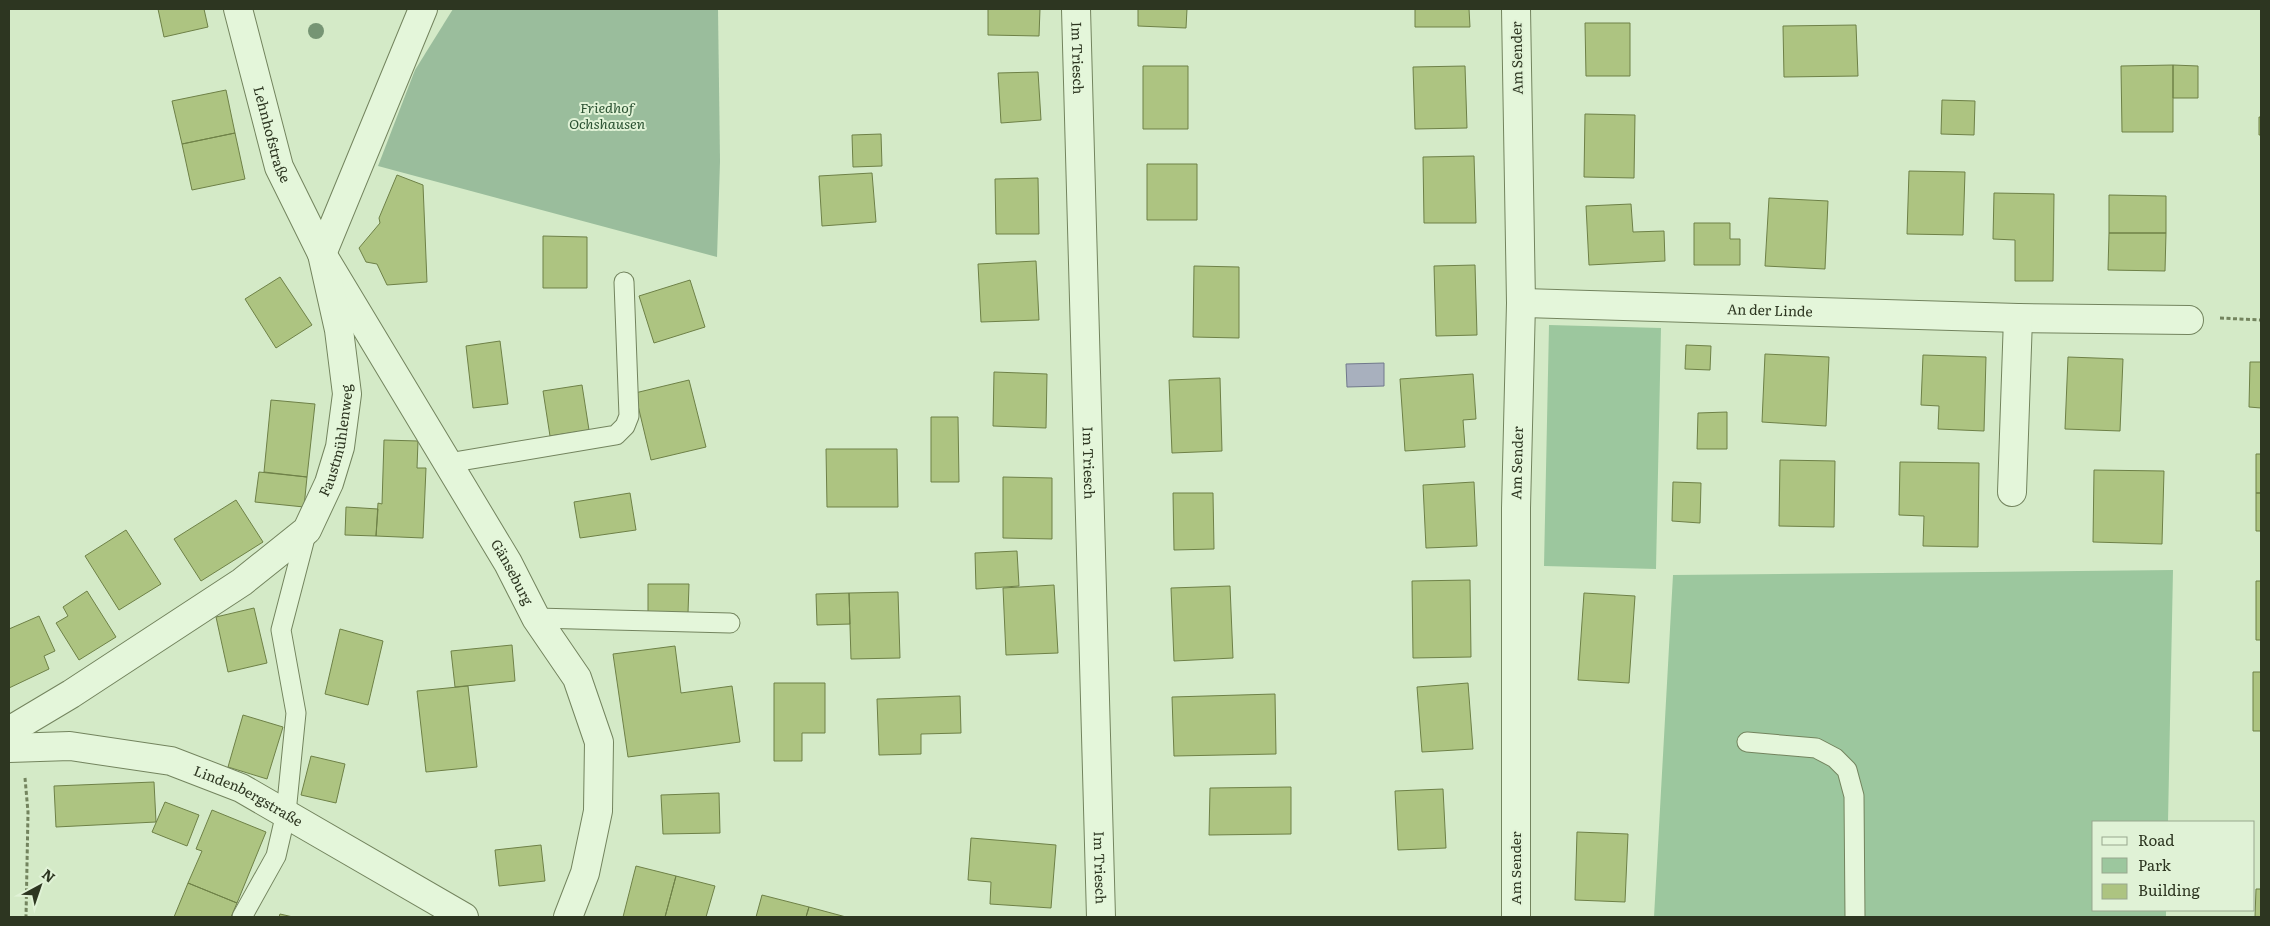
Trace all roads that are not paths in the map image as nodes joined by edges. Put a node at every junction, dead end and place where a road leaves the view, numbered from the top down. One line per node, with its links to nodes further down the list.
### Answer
1 (238, 9): 5 (street, Lehnhofstraße)
2 (423, 9): 5 (street)
3 (1076, 9): 21 (street, Im Triesch)
4 (1516, 9): 7 (street, Am Sender)
5 (322, 254): 10 (street, Gänseburg); 12 (street, Faustmühlenweg)
6 (624, 282): 10 (lane)
7 (1521, 303): 8 (street, An der Linde); 22 (street, Am Sender)
8 (2018, 318): 9 (street, An der Linde); 11 (street)
9 (2189, 320)
10 (448, 464): 13 (street, Gänseburg)
11 (2012, 492)
12 (307, 530): 15 (street, Faustmühlenweg); 17 (lane)
13 (536, 618): 14 (lane); 20 (street, Gänseburg)
14 (730, 623)
15 (13, 742): 17 (street, Lindenbergstraße)
16 (1747, 742): 23 (lane)
17 (286, 813): 18 (lane); 19 (street, Lindenbergstraße)
18 (242, 917)
19 (464, 917)
20 (568, 917)
21 (1100, 917)
22 (1516, 917)
23 (1855, 917)

